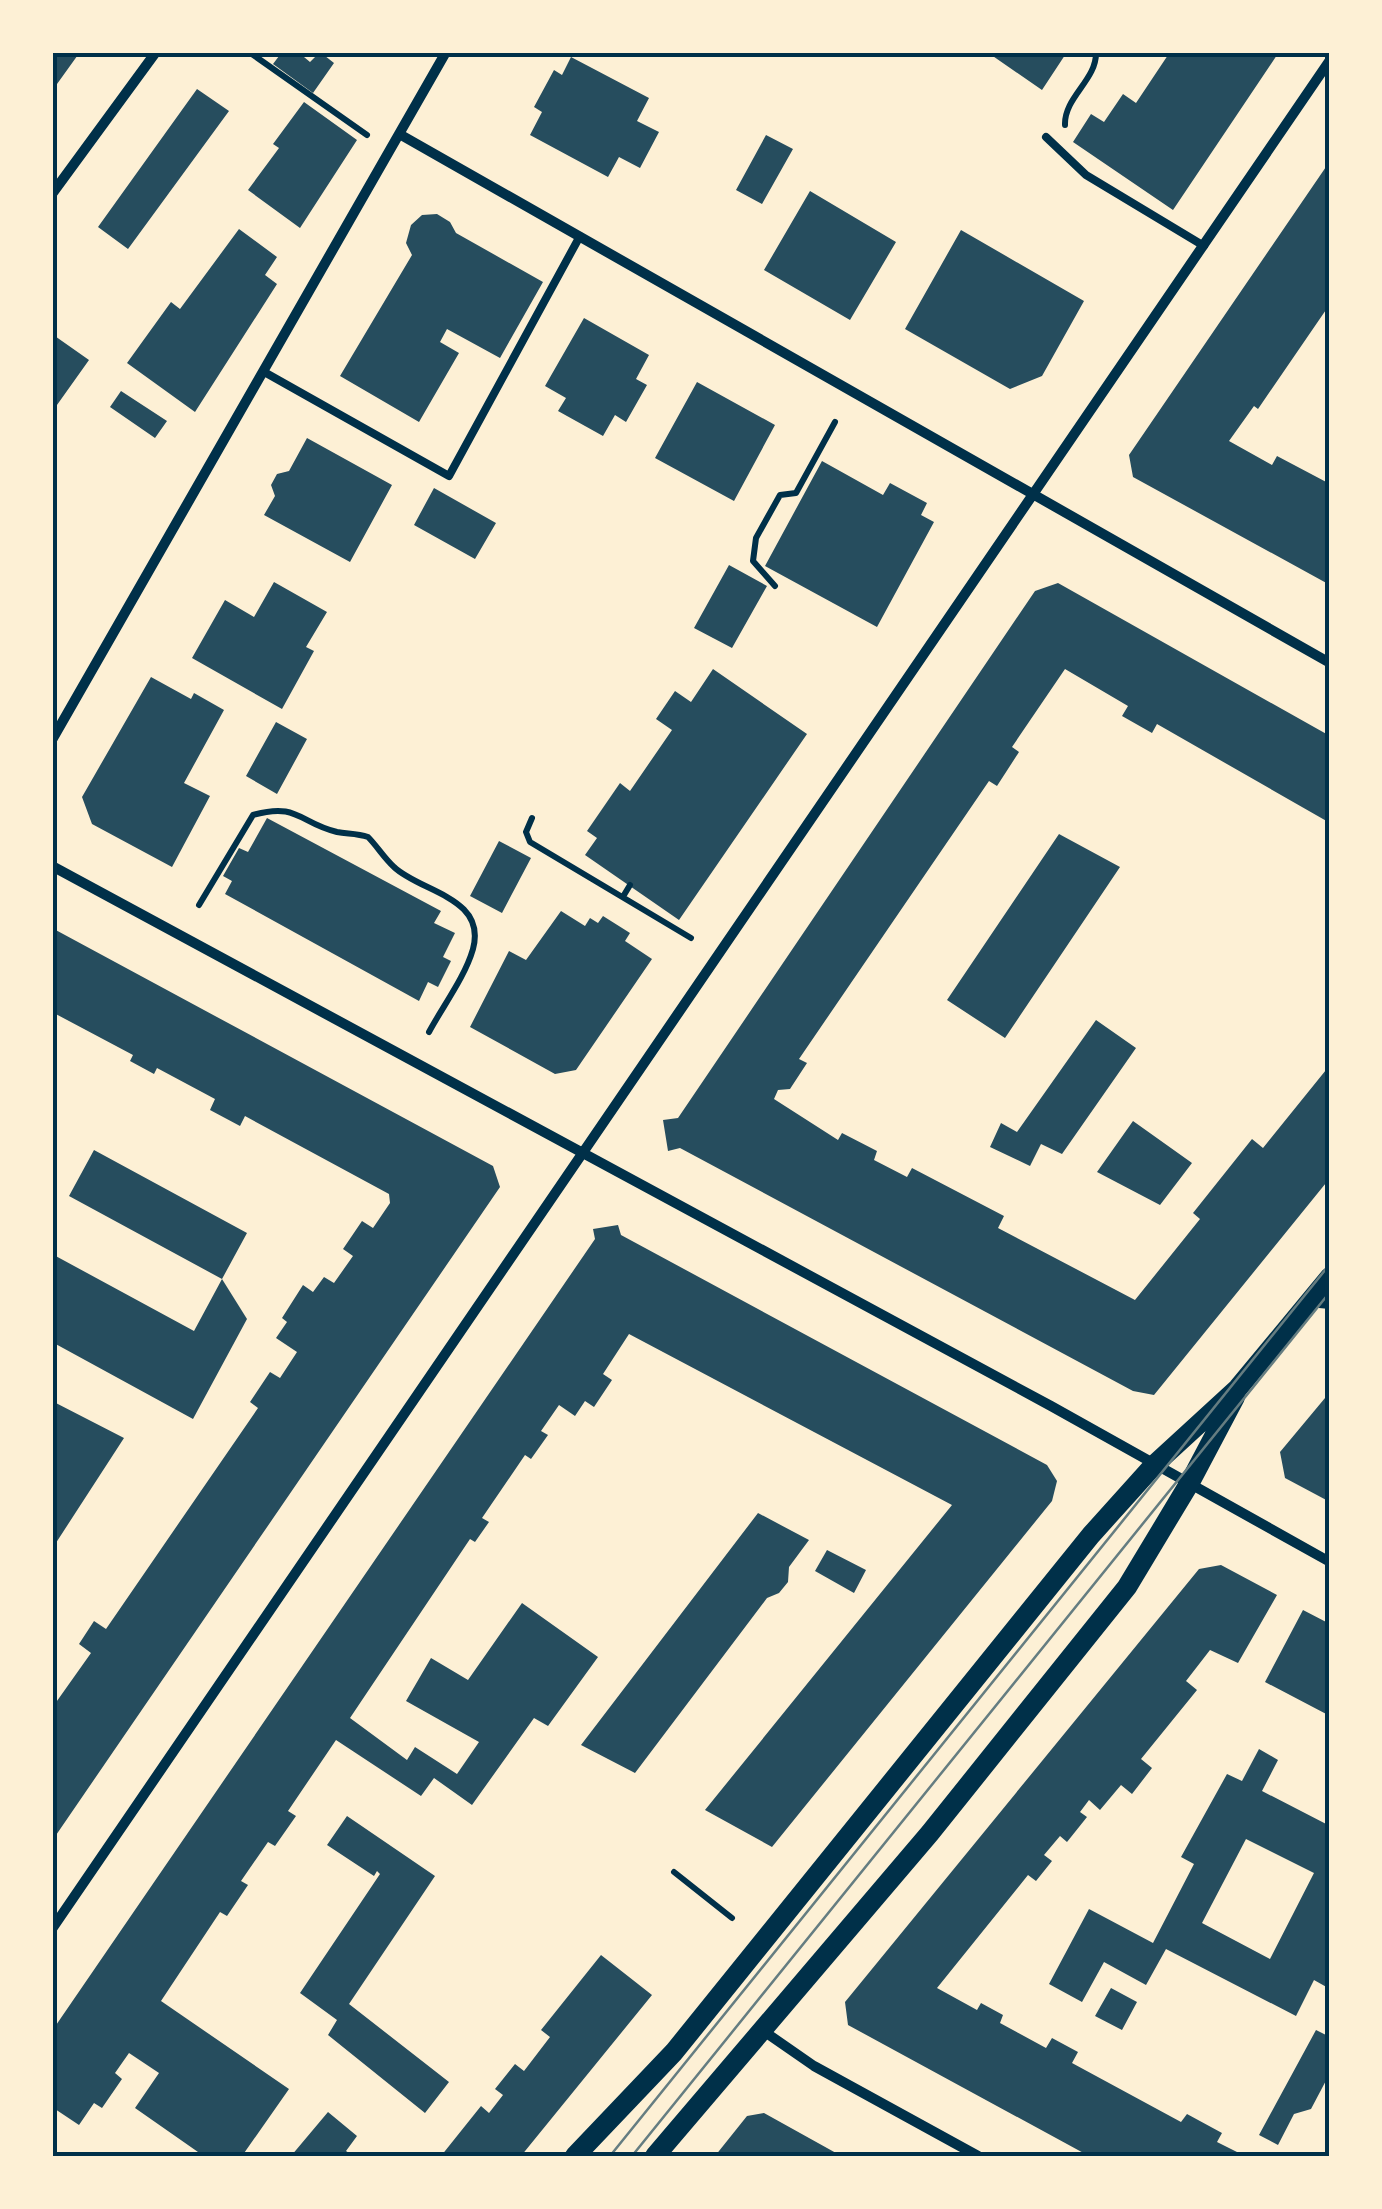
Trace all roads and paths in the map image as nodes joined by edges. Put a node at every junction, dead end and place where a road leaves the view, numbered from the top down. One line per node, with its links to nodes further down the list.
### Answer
1 (156, 52): 10 (street)
2 (250, 52): 8 (path)
3 (446, 52): 7 (street)
4 (1096, 52): 6 (path)
5 (1330, 60): 12 (street)
6 (1066, 132)
7 (401, 135): 11 (street); 13 (street)
8 (368, 136)
9 (1046, 137): 12 (lane)
10 (52, 194)
11 (580, 236): 13 (lane); 15 (street)
12 (1204, 246): 15 (street)
13 (266, 373): 18 (street)
14 (835, 422): 16 (path)
15 (1034, 494): 17 (street); 26 (street)
16 (775, 586)
17 (1330, 663)
18 (52, 740)
19 (532, 818): 22 (path)
20 (52, 866): 26 (street)
21 (630, 885): 22 (path)
22 (624, 895): 24 (path)
23 (198, 905): 25 (path)
24 (692, 938)
25 (429, 1032)
26 (580, 1152): 30 (street); 35 (street)
27 (1330, 1276): 28 (main road)
28 (1319, 1303): 29 (main road)
29 (1238, 1388): 30 (main road); 31 (main road)
30 (1154, 1464): 31 (street); 37 (main road)
31 (1189, 1484): 32 (street); 36 (main road)
32 (1330, 1562)
33 (674, 1872): 34 (path)
34 (732, 1918)
35 (52, 1929)
36 (762, 2030): 38 (main road); 39 (street)
37 (575, 2156)
38 (656, 2156)
39 (978, 2156)

